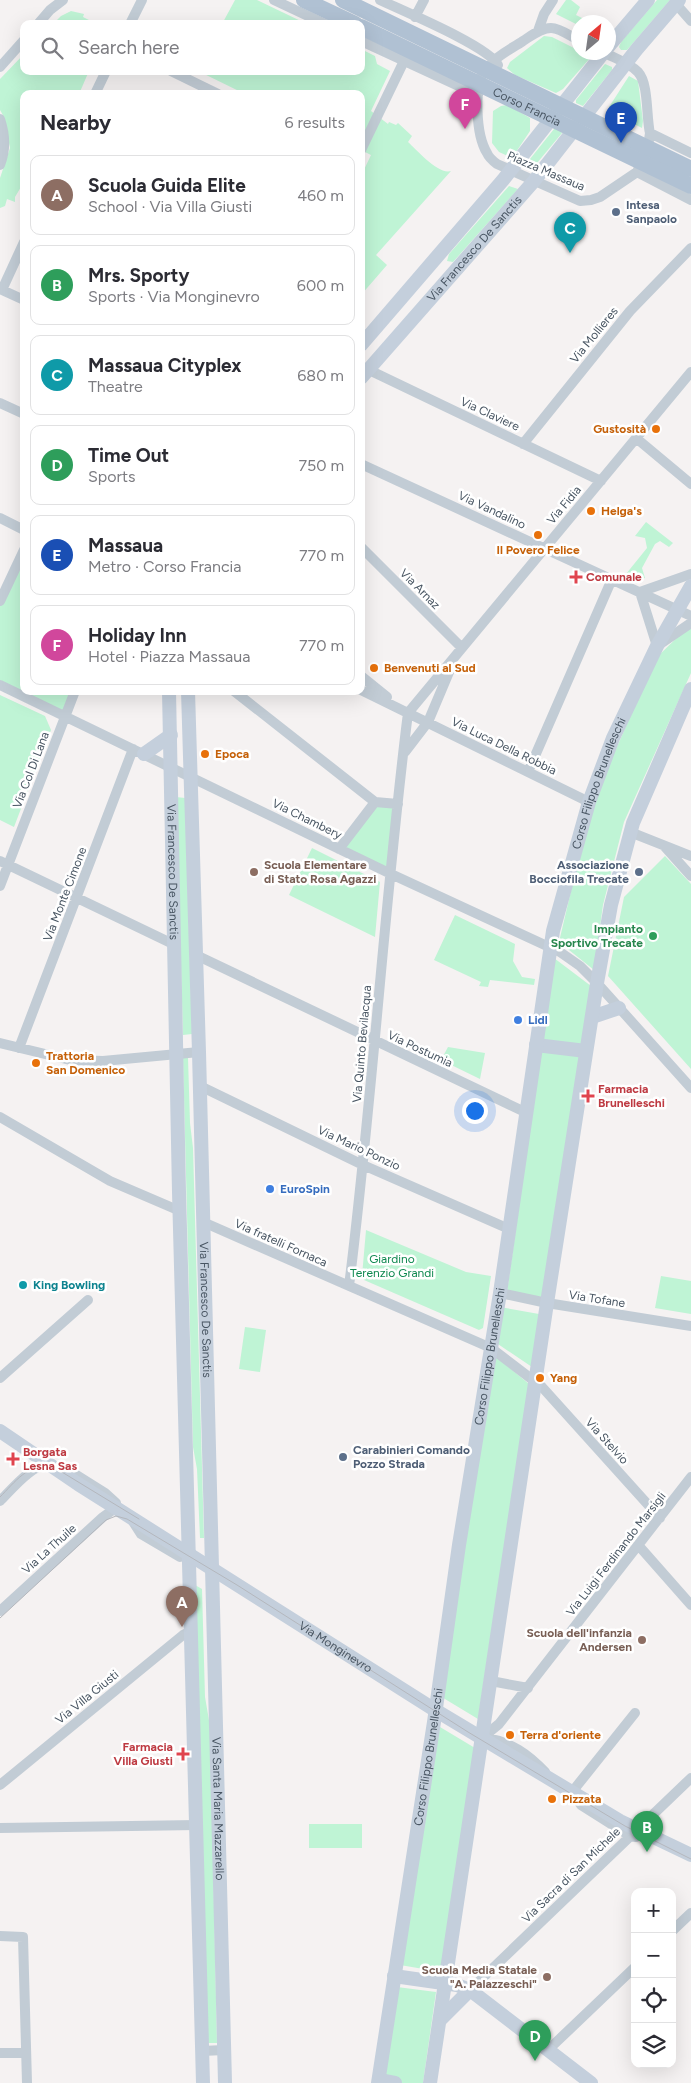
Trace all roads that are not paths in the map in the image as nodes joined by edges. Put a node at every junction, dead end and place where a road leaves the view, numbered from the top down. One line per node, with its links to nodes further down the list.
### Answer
1 (56, 0): 12 (street)
2 (64, 0): 12 (street)
3 (142, 0): 15 (street)
4 (274, 0): 16 (street)
5 (343, 0): 33 (main road, Corso Francia)
6 (380, 0): 13 (street, Corso Francia)
7 (424, 0): 13 (street)
8 (553, 0): 21 (street)
9 (648, 0): 23 (street)
10 (309, 2): 17 (street); 18 (main road)
11 (678, 2): 19 (street); 29 (street, Via Francesco De Sanctis)
12 (50, 10): 14 (street)
13 (415, 17): 33 (street, Corso Francia)
14 (41, 20)
15 (132, 20)
16 (316, 20)
17 (325, 20)
18 (347, 20)
19 (691, 21)
20 (365, 29): 33 (main road, Corso Francia)
21 (538, 31): 22 (street); 33 (street)
22 (571, 37)
23 (616, 38)
24 (365, 43): 28 (street, Corso Francia)
25 (20, 44): 30 (street)
26 (616, 59): 29 (street)
27 (598, 60): 36 (street, Via Francesco De Sanctis)
28 (404, 61): 33 (street, Corso Francia); 39 (street)
29 (626, 64): 38 (street, Via Francesco De Sanctis); 40 (street)
30 (0, 67)
31 (104, 75): 34 (street)
32 (179, 75): 35 (street)
33 (484, 76): 36 (main road, Corso Francia); 36 (main road, Corso Francia); 44 (street, Piazza Massaua)
34 (97, 90)
35 (210, 90)
36 (556, 111): 38 (main road, Corso Francia); 44 (street, Via Francesco De Sanctis)
37 (0, 119): 42 (street)
38 (580, 123): 40 (main road, Corso Francia); 45 (street, Via Francesco De Sanctis)
39 (365, 142)
40 (644, 153): 41 (street); 43 (main road, Corso Francia); 45 (street, Piazza Massaua); 46 (main road, Corso Francia); 47 (street, Corso Francia)
41 (691, 154)
42 (0, 165)
43 (691, 169)
44 (511, 170): 45 (street, Piazza Massaua); 50 (street, Via Francesco De Sanctis)
45 (534, 181): 51 (street, Via Francesco De Sanctis)
46 (691, 186)
47 (691, 200)
48 (691, 248): 60 (street, Via Mollieres)
49 (20, 250): 52 (street)
50 (438, 256): 51 (street); 54 (street, Via Francesco De Sanctis)
51 (455, 271): 56 (street, Via Francesco De Sanctis)
52 (1, 289): 53 (street)
53 (20, 298)
54 (365, 340)
55 (691, 372): 59 (street, Via Fidia)
56 (365, 374): 60 (street, Via Claviere)
57 (0, 403): 58 (street)
58 (20, 412)
59 (636, 438): 62 (street, Via Fidia); 63 (street)
60 (523, 444): 62 (street, Via Claviere)
61 (365, 469): 66 (street, Via Vandalino)
62 (601, 480): 66 (street, Via Fidia)
63 (691, 484)
64 (0, 518): 65 (street)
65 (20, 528)
66 (544, 548): 70 (street, Via Vandalino); 78 (street, Via Fidia)
67 (365, 551): 78 (street, Via Arnaz)
68 (20, 558): 73 (street)
69 (691, 574): 72 (street)
70 (612, 579): 72 (street, Via Vandalino); 96 (street)
71 (691, 586): 74 (street, Corso Filippo Brunelleschi)
72 (640, 592): 74 (street, Via Vandalino); 77 (street)
73 (0, 601)
74 (677, 609): 75 (street, Via Vandalino); 77 (street, Corso Filippo Brunelleschi)
75 (691, 616)
76 (691, 623): 77 (street)
77 (657, 646): 99 (street, Corso Filippo Brunelleschi)
78 (459, 651): 89 (street, Via Fidia); 91 (street, Via Fidia)
79 (365, 679): 89 (street)
80 (0, 685): 84 (street, Via Chambery)
81 (691, 688): 101 (street)
82 (365, 692): 89 (street)
83 (20, 695): 90 (street, Via Chambery)
84 (20, 695)
85 (73, 695): 90 (street, Via Col Di Lana)
86 (169, 695): 92 (street, Via Francesco De Sanctis)
87 (188, 695): 97 (street, Via Francesco De Sanctis)
88 (239, 695): 98 (street)
89 (404, 710): 91 (street, Via Luca Della Robbia); 94 (street, Via Quinto Bevilacqua)
90 (65, 717): 93 (street, Via Chambery); 105 (street, Via Col Di Lana)
91 (428, 722): 94 (street); 96 (street, Via Luca Della Robbia)
92 (171, 735): 93 (street); 95 (street, Via Francesco De Sanctis)
93 (138, 752): 95 (street, Via Chambery); 109 (street, Via Monte Cimone)
94 (404, 753): 100 (street, Via Quinto Bevilacqua)
95 (172, 767): 97 (street, Via Chambery); 110 (street, Via Francesco De Sanctis)
96 (528, 772): 99 (street, Via Luca Della Robbia)
97 (191, 777): 103 (street, Via Chambery); 112 (street, Via Francesco De Sanctis)
98 (375, 802): 100 (street); 103 (street)
99 (589, 802): 111 (street, Corso Filippo Brunelleschi)
100 (398, 804): 106 (street, Via Quinto Bevilacqua)
101 (630, 832): 102 (street); 113 (street)
102 (664, 846): 104 (street); 107 (street)
103 (339, 849): 106 (street, Via Chambery)
104 (691, 856)
105 (4, 863): 108 (street, Via Col Di Lana); 109 (street)
106 (391, 874): 111 (street, Via Chambery); 116 (street, Via Quinto Bevilacqua)
107 (691, 876)
108 (0, 886)
109 (77, 898): 110 (street); 119 (street, Via Monte Cimone)
110 (173, 944): 122 (street, Via Francesco De Sanctis)
111 (550, 947): 113 (street, Via Chambery); 117 (street, Corso Filippo Brunelleschi)
112 (196, 955): 116 (street, Via Postumia); 121 (street, Via Francesco De Sanctis)
113 (597, 983): 114 (street, Via Chambery); 115 (street)
114 (619, 1008): 115 (street); 124 (street, Via Chambery)
115 (592, 1017): 120 (street)
116 (375, 1042): 125 (street, Via Postumia); 127 (street, Via Quinto Bevilacqua)
117 (536, 1045): 120 (street); 125 (street, Corso Filippo Brunelleschi)
118 (1, 1046): 119 (street)
119 (18, 1048): 122 (street)
120 (586, 1051): 134 (street)
121 (200, 1052): 122 (street); 123 (street, Via Francesco De Sanctis)
122 (177, 1054): 128 (street, Via Francesco De Sanctis)
123 (200, 1086): 127 (street, Via Mario Ponzio); 129 (street, Via Francesco De Sanctis)
124 (691, 1088)
125 (527, 1113): 130 (street, Corso Filippo Brunelleschi)
126 (0, 1117): 128 (street)
127 (363, 1165): 130 (street, Via Mario Ponzio); 131 (street, Via Quinto Bevilacqua)
128 (180, 1211): 147 (street, Via Francesco De Sanctis)
129 (203, 1222): 131 (street, Via fratelli Fornaca); 148 (street, Via Francesco De Sanctis)
130 (509, 1228): 132 (street, Corso Filippo Brunelleschi)
131 (349, 1286): 136 (street, Via fratelli Fornaca)
132 (500, 1293): 134 (street, Via Tofane); 136 (street, Corso Filippo Brunelleschi)
133 (88, 1300): 137 (street)
134 (547, 1303): 135 (street, Via Tofane); 138 (street)
135 (691, 1326)
136 (491, 1348): 138 (street, Via fratelli Fornaca); 154 (street, Corso Filippo Brunelleschi)
137 (0, 1378)
138 (535, 1381): 145 (street, Via Stelvio); 152 (street)
139 (0, 1431): 140 (street, Via Monginevro)
140 (46, 1463): 142 (street); 143 (street, Via Monginevro); 144 (street, Via Monginevro)
141 (691, 1477): 145 (street, Via Luigi Ferdinando Marsigli)
142 (0, 1501)
143 (117, 1507): 144 (street, Via Monginevro); 150 (street, Via La Thuile)
144 (130, 1516): 147 (street, Via Monginevro)
145 (660, 1518): 146 (street, Via Luigi Ferdinando Marsigli)
146 (639, 1546): 149 (street); 153 (street, Via Luigi Ferdinando Marsigli)
147 (189, 1553): 148 (street, Via Monginevro); 151 (street, Via Santa Maria Mazzarello)
148 (212, 1568): 154 (street, Via Monginevro); 172 (street, Via Santa Maria Mazzarello)
149 (691, 1604)
150 (0, 1611)
151 (191, 1631): 158 (street, Via Villa Giusti); 160 (street, Via Santa Maria Mazzarello)
152 (491, 1682): 153 (street); 156 (street)
153 (528, 1688): 156 (street, Via Luigi Ferdinando Marsigli)
154 (436, 1710): 156 (street, Via Monginevro); 168 (street, Corso Filippo Brunelleschi)
155 (635, 1713): 159 (street)
156 (482, 1737): 159 (street, Via Monginevro); 169 (street)
157 (691, 1778): 162 (street, Via Sacra di San Michele)
158 (0, 1785)
159 (572, 1792): 162 (street, Via Monginevro)
160 (197, 1825): 161 (street, Via Santa Maria Mazzarello); 174 (street, Via Santa Maria Mazzarello)
161 (0, 1828)
162 (633, 1833): 163 (street, Via Monginevro); 170 (street, Via Sacra di San Michele)
163 (691, 1855)
164 (691, 1913): 165 (street)
165 (676, 1927)
166 (0, 1936): 176 (street)
167 (631, 1971): 173 (street)
168 (394, 1976): 169 (street); 177 (street, Corso Filippo Brunelleschi)
169 (446, 1983): 170 (street); 171 (street)
170 (470, 1990): 171 (street); 173 (street)
171 (441, 2019): 182 (street)
172 (224, 2050): 174 (street); 180 (street, Via Santa Maria Mazzarello)
173 (548, 2050): 183 (street)
174 (202, 2051): 179 (street, Via Santa Maria Mazzarello)
175 (0, 2053): 176 (street)
176 (26, 2053): 178 (street)
177 (378, 2082): 181 (street)
178 (27, 2083)
179 (203, 2083)
180 (225, 2083)
181 (395, 2083)
182 (430, 2083)
183 (591, 2083)

